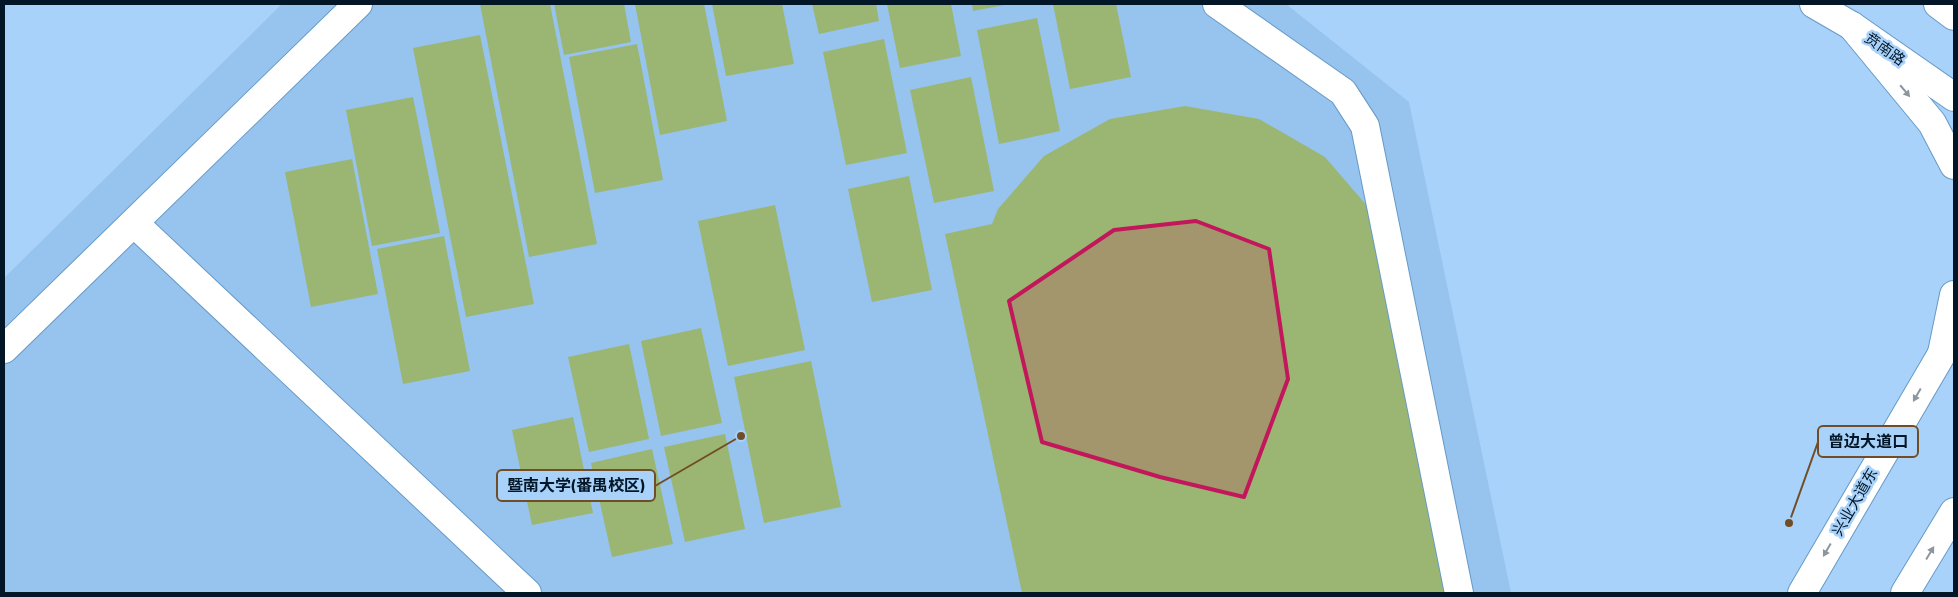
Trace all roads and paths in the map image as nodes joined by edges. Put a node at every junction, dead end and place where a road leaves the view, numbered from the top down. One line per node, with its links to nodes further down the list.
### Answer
1 (358, 4): 9 (street)
2 (1217, 4): 15 (street)
3 (1814, 4): 6 (street, 贲南路)
4 (1938, 4): 5 (street)
5 (1954, 16)
6 (1852, 26): 7 (street, 贲南路); 8 (street, one-way to 8)
7 (1954, 97)
8 (1954, 165)
9 (134, 223): 11 (street); 14 (street)
10 (1954, 295): 12 (street, 兴业大道东)
11 (4, 349)
12 (1950, 349): 16 (street, 兴业大道东, one-way to 16)
13 (1954, 512): 17 (street, one-way to 13)
14 (527, 593)
15 (1459, 593)
16 (1802, 593)
17 (1906, 593)

